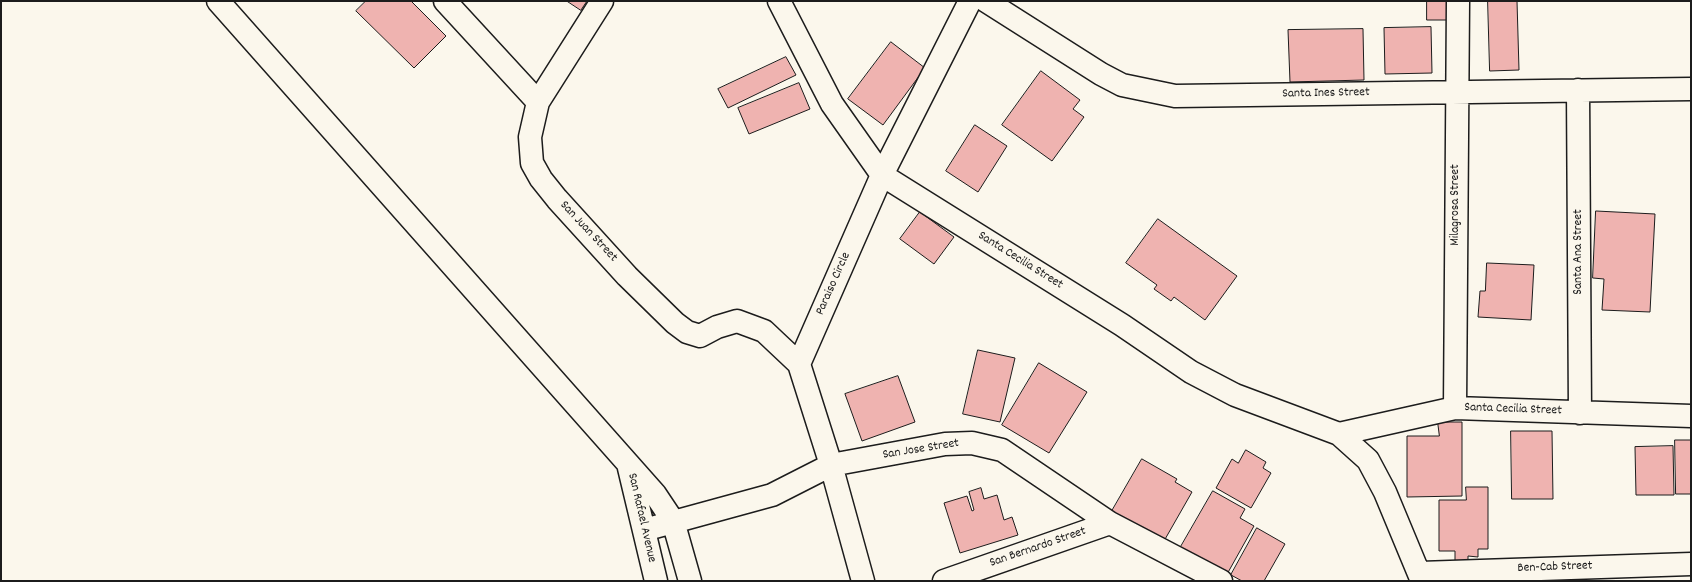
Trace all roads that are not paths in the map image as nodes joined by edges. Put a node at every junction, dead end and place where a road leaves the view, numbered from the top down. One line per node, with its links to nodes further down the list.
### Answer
1 (218, 1): 19 (street)
2 (602, 1): 11 (street, San Juan Street)
3 (779, 1): 12 (street, Santa Cecilia Street)
4 (970, 1): 12 (street, Paraiso Circle)
5 (986, 1): 10 (street, Santa Ines Street)
6 (1458, 1): 10 (street, Milagrosa Street)
7 (456, 6): 11 (street)
8 (1691, 89): 9 (street, Santa Ines Street)
9 (1578, 90): 10 (street, Santa Ines Street); 15 (street, Santa Ana Street)
10 (1456, 93): 14 (street, Milagrosa Street)
11 (538, 102): 13 (street, San Juan Street)
12 (882, 175): 13 (street, Paraiso Circle); 17 (street, Santa Cecilia Street)
13 (799, 364): 18 (street)
14 (1455, 408): 15 (street, Santa Cecilia Street); 17 (street, Santa Cecilia Street)
15 (1580, 413): 16 (street, Santa Cecilia Street)
16 (1691, 416)
17 (1338, 434): 25 (street, Santa Cecilia Street)
18 (831, 465): 20 (street, San Jose Street); 21 (street, San Jose Street); 28 (street)
19 (629, 467): 20 (street, San Rafael Avenue); 22 (street, San Rafael Avenue)
20 (673, 521): 22 (street, San Jose Street); 27 (street, San Rafael Avenue)
21 (1110, 522): 29 (street, San Bernardo Street); 30 (street, San Jose Street)
22 (644, 530): 26 (street, San Rafael Avenue)
23 (1691, 564): 24 (street, Ben-Cab Street)
24 (1661, 572): 25 (street, Ben-Cab Street)
25 (1421, 577)
26 (656, 581)
27 (690, 581)
28 (863, 581)
29 (944, 581)
30 (1220, 581)

